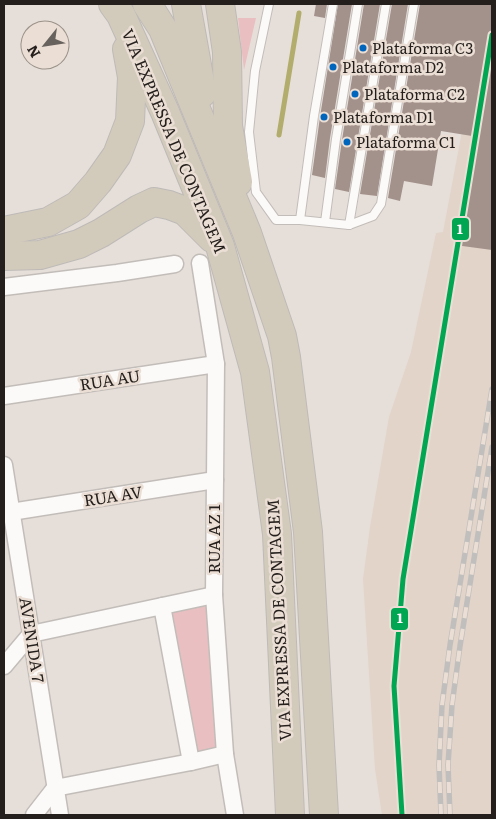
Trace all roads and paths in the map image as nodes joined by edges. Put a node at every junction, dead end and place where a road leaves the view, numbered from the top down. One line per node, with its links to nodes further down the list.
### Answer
1 (147, 4): 10 (highway, VIA EXPRESSA DE CONTAGEM)
2 (186, 4): 10 (highway)
3 (220, 4): 15 (highway)
4 (269, 4): 11 (lane)
5 (333, 4): 11 (lane)
6 (358, 4): 12 (lane)
7 (386, 4): 13 (lane)
8 (414, 4): 13 (lane)
9 (117, 10): 14 (highway); 16 (highway, VIA EXPRESSA DE CONTAGEM)
10 (211, 147): 15 (highway, VIA EXPRESSA DE CONTAGEM)
11 (300, 220): 12 (lane)
12 (325, 222): 13 (lane)
13 (349, 225)
14 (4, 231)
15 (247, 233): 38 (highway, VIA EXPRESSA DE CONTAGEM)
16 (210, 254): 17 (highway); 20 (street, RUA AZ 1); 37 (highway, VIA EXPRESSA DE CONTAGEM)
17 (4, 256)
18 (175, 264): 19 (street)
19 (4, 287)
20 (216, 364): 21 (street, RUA AU); 23 (street, RUA AZ 1)
21 (4, 396)
22 (4, 465): 24 (street, AVENIDA 7)
23 (215, 480): 24 (street, RUA AV); 27 (street, RUA AZ 1)
24 (11, 512): 26 (street, AVENIDA 7)
25 (4, 544): 26 (street)
26 (18, 555): 29 (street, AVENIDA 7)
27 (214, 595): 28 (street); 31 (street, RUA AZ 1)
28 (162, 606): 29 (street); 32 (street)
29 (31, 634): 30 (street); 33 (street, AVENIDA 7)
30 (4, 666)
31 (225, 754): 32 (street); 36 (street, RUA AZ 1)
32 (191, 762): 33 (street)
33 (55, 788): 34 (street); 35 (street, AVENIDA 7)
34 (34, 815)
35 (60, 815)
36 (235, 815)
37 (290, 815)
38 (324, 815)

